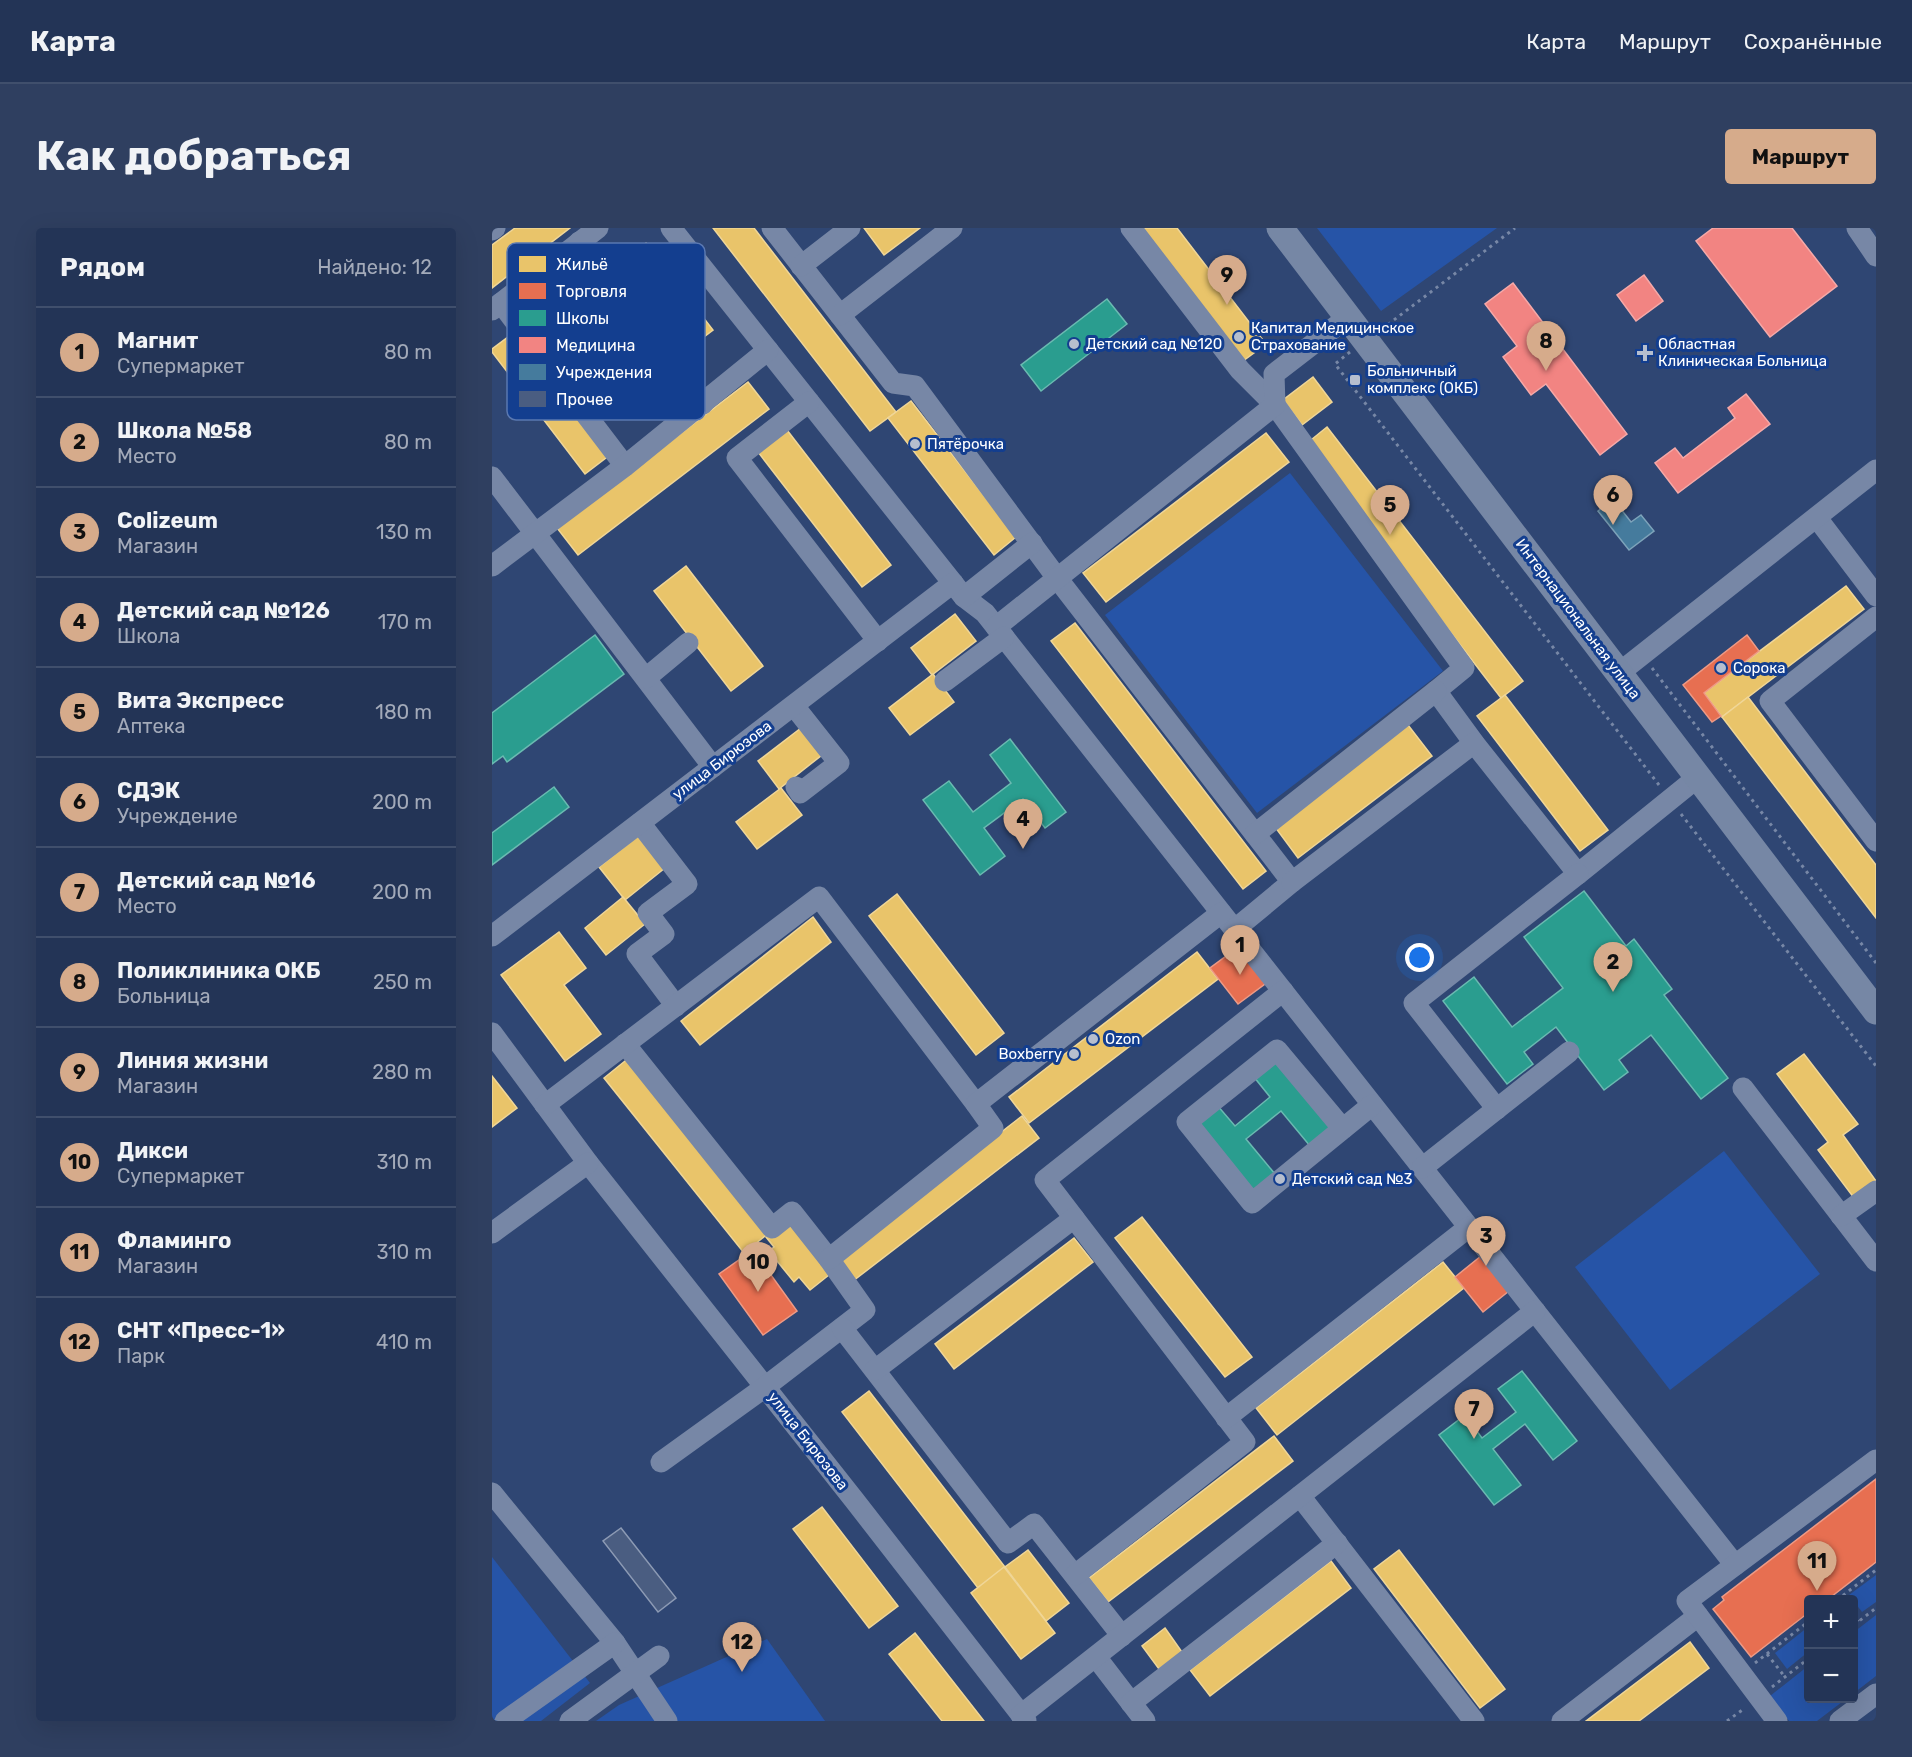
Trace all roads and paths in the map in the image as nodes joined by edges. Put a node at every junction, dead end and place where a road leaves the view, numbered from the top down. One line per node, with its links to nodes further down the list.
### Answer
1 (598, 228): 10 (street)
2 (671, 228): 11 (street)
3 (772, 228): 13 (street)
4 (850, 228): 13 (street)
5 (952, 228): 16 (street)
6 (1131, 228): 23 (street)
7 (1280, 228): 17 (main road, Интернациональная улица)
8 (1515, 228): 19 (path)
9 (1857, 228): 12 (street)
10 (579, 242)
11 (683, 243)
12 (1876, 256)
13 (801, 266): 16 (street)
14 (705, 271): 20 (street)
15 (496, 307): 18 (street)
16 (840, 315): 31 (street)
17 (1348, 317): 19 (main road, Интернациональная улица); 23 (street)
18 (507, 321)
19 (1366, 341): 41 (main road, Интернациональная улица); 50 (path)
20 (768, 350): 21 (street); 22 (street)
21 (705, 402)
22 (809, 402): 34 (street); 38 (street)
23 (1275, 405): 33 (street); 44 (street)
24 (588, 420): 26 (street)
25 (683, 420): 26 (street)
26 (625, 466): 30 (street)
27 (1876, 470): 29 (street)
28 (492, 477): 30 (street)
29 (1817, 518): 35 (street); 40 (street)
30 (534, 533): 32 (street); 42 (street)
31 (1032, 543): 33 (street); 34 (street, улица Бирюзова)
32 (492, 566)
33 (1057, 578): 37 (street); 52 (street)
34 (958, 590): 37 (street); 38 (street, улица Бирюзова)
35 (1876, 596)
36 (1876, 617): 53 (street)
37 (988, 625): 43 (street); 56 (street)
38 (878, 641): 45 (street, улица Бирюзова)
39 (688, 643): 42 (street)
40 (1642, 655): 41 (street); 58 (path)
41 (1619, 673): 48 (main road, Интернациональная улица)
42 (646, 678): 47 (street)
43 (945, 681)
44 (1436, 691): 46 (street); 52 (street)
45 (794, 706): 47 (street, улица Бирюзова); 49 (street)
46 (1474, 743): 54 (street); 55 (street)
47 (713, 767): 51 (street, улица Бирюзова)
48 (1698, 777): 50 (street); 60 (main road, Интернациональная улица)
49 (801, 794)
50 (1670, 800): 54 (street); 65 (path)
51 (640, 823): 57 (street, улица Бирюзова); 61 (street)
52 (1255, 834): 55 (street)
53 (1876, 841)
54 (1578, 874): 70 (street)
55 (1292, 882): 56 (street)
56 (1228, 921): 59 (street); 67 (street)
57 (492, 936)
58 (1876, 963)
59 (1283, 991): 69 (street); 76 (street)
60 (1874, 1004)
61 (676, 1005): 62 (street); 67 (street)
62 (625, 1044): 68 (street); 79 (street)
63 (496, 1046): 68 (street, улица Бирюзова)
64 (1569, 1052): 70 (street)
65 (1876, 1066)
66 (1743, 1088): 75 (street)
67 (976, 1104): 79 (street)
68 (545, 1105): 72 (street, улица Бирюзова)
69 (1372, 1105): 71 (street); 73 (street)
70 (1497, 1109): 73 (street)
71 (1342, 1129): 71 (street)
72 (588, 1163): 78 (street); 84 (street, улица Бирюзова)
73 (1422, 1168): 77 (street)
74 (1876, 1191): 75 (street)
75 (1841, 1216): 80 (street)
76 (1074, 1218): 83 (street); 85 (street)
77 (1469, 1227): 81 (street); 85 (street)
78 (492, 1233)
79 (829, 1259): 82 (street)
80 (1876, 1261)
81 (1535, 1311): 89 (street); 91 (street)
82 (842, 1328): 83 (street); 84 (street)
83 (875, 1370): 93 (street)
84 (765, 1387): 87 (street); 108 (street, улица Бирюзова)
85 (1226, 1418): 93 (street)
86 (1876, 1461): 91 (street)
87 (661, 1462)
88 (492, 1493): 100 (street)
89 (1300, 1496): 90 (street); 99 (street)
90 (1337, 1543): 107 (street); 113 (street)
91 (1735, 1565): 96 (street)
92 (1876, 1570): 94 (path)
93 (1075, 1575): 99 (street)
94 (1845, 1595)
95 (1876, 1608): 97 (path)
96 (1698, 1616): 114 (street); 115 (street)
97 (1859, 1621)
98 (1804, 1626): 101 (path)
99 (1122, 1636): 103 (street)
100 (615, 1643): 109 (street); 111 (street)
101 (1767, 1654): 104 (path); 105 (path)
102 (659, 1656): 110 (street)
103 (1096, 1657): 107 (street); 108 (street)
104 (1758, 1660)
105 (1785, 1677)
106 (1876, 1694): 116 (street)
107 (1131, 1703): 112 (street)
108 (1024, 1718)
109 (505, 1721)
110 (570, 1721)
111 (667, 1721)
112 (1144, 1721)
113 (1474, 1721)
114 (1562, 1721)
115 (1777, 1721)
116 (1840, 1721)

